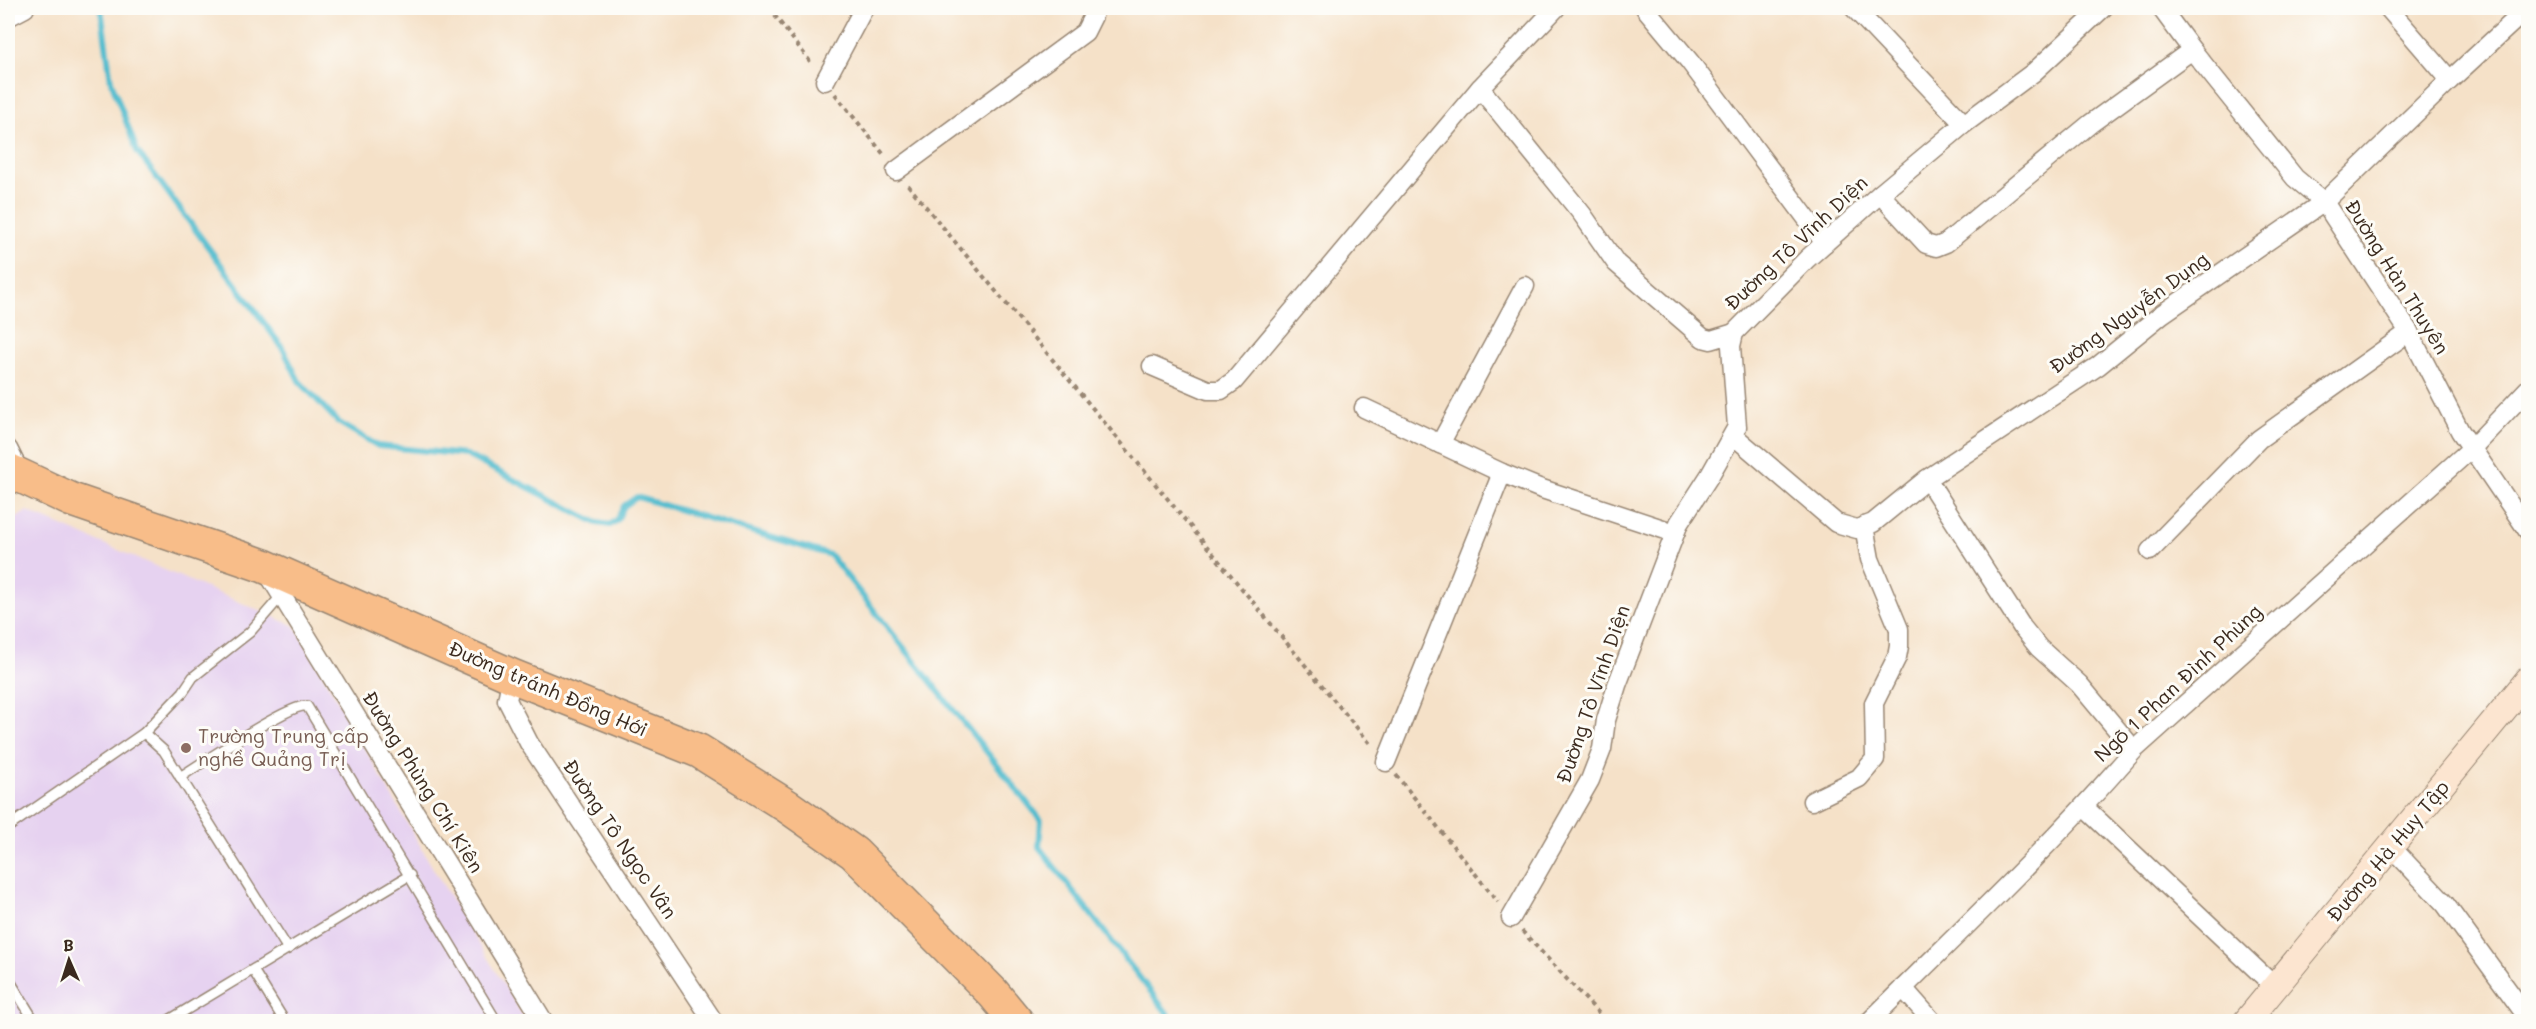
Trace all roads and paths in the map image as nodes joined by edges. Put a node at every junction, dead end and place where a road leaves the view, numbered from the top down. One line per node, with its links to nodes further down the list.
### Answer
1 (25, 8): 12 (street)
2 (769, 8): 15 (path)
3 (864, 8): 15 (street)
4 (1094, 8): 18 (street)
5 (1556, 8): 16 (street)
6 (1645, 8): 21 (street)
7 (1854, 8): 17 (street)
8 (2103, 8): 17 (street, Đường Tô Vĩnh Diện)
9 (2162, 8): 13 (street, Đường Hàn Thuyên)
10 (2388, 8): 14 (street)
11 (2529, 8): 14 (street, Đường Nguyễn Dụng)
12 (8, 17)
13 (2192, 50): 19 (street); 20 (street, Đường Hàn Thuyên)
14 (2450, 80): 20 (street, Đường Nguyễn Dụng)
15 (825, 81): 18 (path)
16 (1480, 88): 24 (street); 25 (street)
17 (1964, 124): 19 (street, Đường Tô Vĩnh Diện)
18 (896, 171): 44 (path)
19 (1880, 194): 21 (street, Đường Tô Vĩnh Diện)
20 (2324, 202): 23 (street, Đường Hàn Thuyên); 33 (street, Đường Nguyễn Dụng)
21 (1825, 243): 24 (street, Đường Tô Vĩnh Diện)
22 (1525, 286): 29 (street)
23 (2409, 332): 30 (street, Đường Hàn Thuyên); 37 (street)
24 (1734, 333): 28 (street, Đường Tô Vĩnh Diện)
25 (1152, 366)
26 (2529, 389): 30 (street, Ngõ 1 Phan Đình Phùng)
27 (1364, 408): 29 (street)
28 (1732, 435): 34 (street); 36 (street, Đường Tô Vĩnh Diện)
29 (1440, 444): 32 (street)
30 (2472, 448): 35 (street, Đường Hàn Thuyên); 43 (street, Ngõ 1 Phan Đình Phùng)
31 (12, 465): 38 (highway, Đường tránh Đồng Hới)
32 (1502, 473): 36 (street); 44 (street)
33 (1927, 479): 34 (street, Đường Nguyễn Dụng); 43 (street)
34 (1863, 526): 46 (street)
35 (2529, 531)
36 (1675, 532): 51 (street, Đường Tô Vĩnh Diện)
37 (2150, 551)
38 (264, 566): 39 (street, Đường Phùng Chí Kiên); 40 (highway, Đường tránh Đồng Hới)
39 (282, 595): 42 (lane); 62 (street, Đường Phùng Chí Kiên)
40 (512, 676): 63 (street, Đường Tô Ngọc Vân); 64 (highway, Đường tránh Đồng Hới)
41 (2529, 680): 49 (main road, Đường Hà Huy Tập)
42 (144, 733): 45 (lane); 48 (lane)
43 (2134, 750): 47 (street, Ngõ 1 Phan Đình Phùng)
44 (1386, 762): 51 (path)
45 (180, 777): 50 (lane); 52 (lane)
46 (1812, 801)
47 (2084, 807): 55 (street); 56 (street, Ngõ 1 Phan Đình Phùng)
48 (8, 827)
49 (2392, 848): 55 (main road, Đường Hà Huy Tập); 57 (street)
50 (410, 874): 52 (lane); 61 (lane)
51 (1511, 918): 65 (path)
52 (288, 949): 53 (lane)
53 (253, 970): 59 (lane); 60 (lane)
54 (8, 978): 58 (lane)
55 (2274, 986): 68 (main road, Đường Hà Huy Tập)
56 (1903, 988): 66 (street, Ngõ 1 Phan Đình Phùng); 67 (street)
57 (2529, 1018)
58 (35, 1022)
59 (166, 1022)
60 (285, 1022)
61 (497, 1022)
62 (544, 1022)
63 (714, 1022)
64 (1017, 1022)
65 (1606, 1022)
66 (1869, 1022)
67 (1933, 1022)
68 (2246, 1022)

